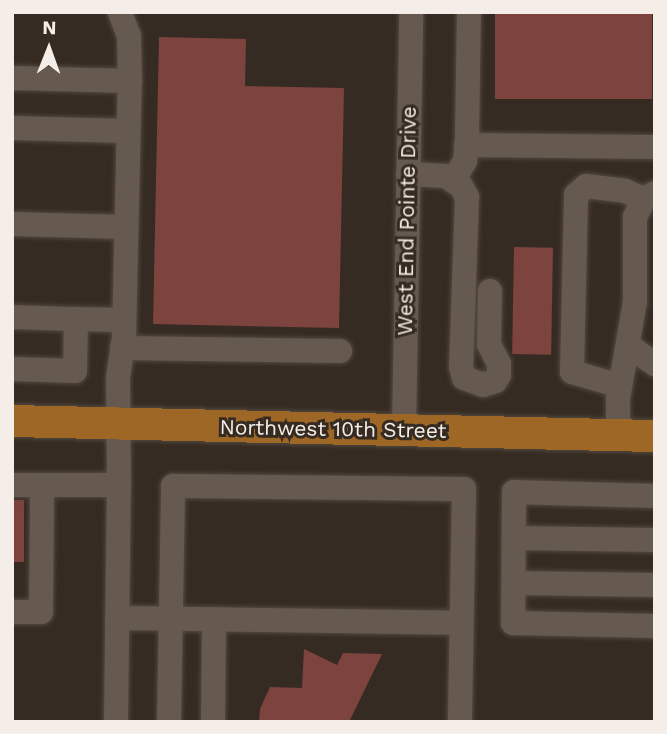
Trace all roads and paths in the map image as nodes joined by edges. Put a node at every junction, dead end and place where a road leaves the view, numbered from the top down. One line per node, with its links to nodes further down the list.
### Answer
1 (120, 12): 5 (street)
2 (411, 12): 10 (street, West End Pointe Drive)
3 (469, 12): 8 (street)
4 (12, 78): 5 (street)
5 (130, 81): 7 (street)
6 (12, 128): 7 (street)
7 (128, 131): 14 (street)
8 (466, 145): 9 (street); 11 (street)
9 (655, 147)
10 (408, 174): 11 (street); 27 (street, West End Pointe Drive)
11 (453, 181): 15 (street)
12 (650, 196): 19 (street); 24 (street)
13 (12, 224): 14 (street)
14 (126, 227): 18 (street)
15 (489, 291)
16 (12, 317): 17 (street)
17 (76, 319): 18 (street); 23 (street)
18 (124, 320): 20 (street)
19 (629, 346): 22 (street); 24 (street)
20 (122, 348): 21 (street); 26 (street)
21 (340, 351)
22 (655, 364)
23 (12, 369)
24 (620, 386): 28 (street)
25 (12, 421): 26 (main road, Northwest 10th Street)
26 (119, 424): 27 (main road, Northwest 10th Street); 32 (street)
27 (404, 430): 28 (main road, Northwest 10th Street)
28 (618, 435): 29 (main road, Northwest 10th Street)
29 (655, 436)
30 (12, 485): 31 (street)
31 (42, 485): 32 (street); 38 (street)
32 (119, 485): 39 (street)
33 (655, 496): 34 (street)
34 (514, 538): 35 (street); 36 (street)
35 (655, 540)
36 (514, 583): 37 (street); 43 (street)
37 (655, 585)
38 (12, 612)
39 (117, 618): 40 (street); 44 (street)
40 (171, 619): 41 (street); 42 (street); 45 (street)
41 (214, 619): 42 (street); 46 (street)
42 (461, 623): 47 (street)
43 (655, 626)
44 (116, 722)
45 (169, 722)
46 (213, 722)
47 (460, 722)

